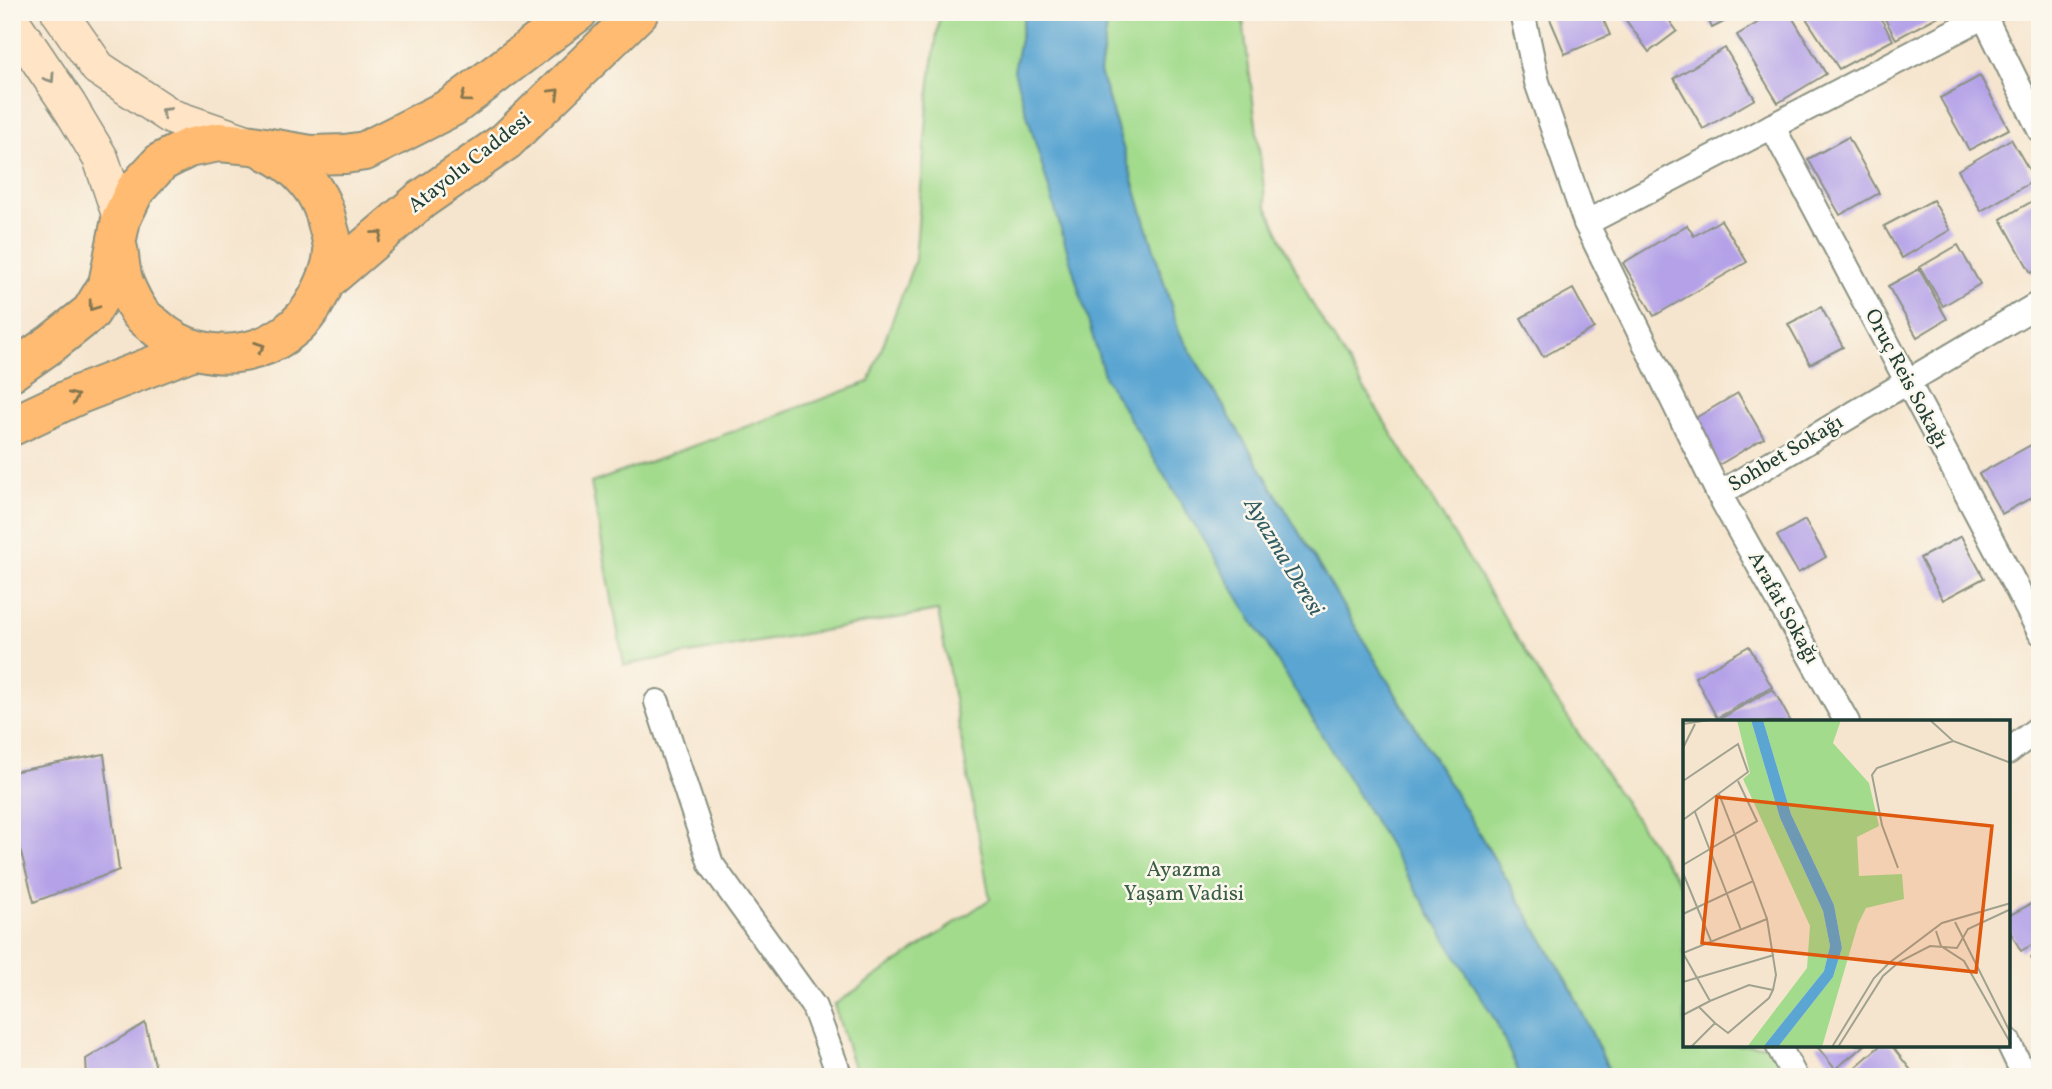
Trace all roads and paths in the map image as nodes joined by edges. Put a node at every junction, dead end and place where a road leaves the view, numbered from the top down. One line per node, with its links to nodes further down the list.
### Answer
1 (59, 12): 9 (main road, one-way to 1)
2 (578, 12): 9 (main road, Atayolu Caddesi, one-way to 9)
3 (639, 12): 12 (main road, Atayolu Caddesi, one-way to 3)
4 (1522, 12): 11 (street, Sohbet Sokağı)
5 (1988, 14): 7 (street); 8 (street)
6 (12, 21): 10 (main road, one-way to 10)
7 (1772, 126): 11 (street); 16 (street, Oruç Reis Sokağı)
8 (2040, 130)
9 (252, 145): 10 (main road, Atayolu Caddesi); 12 (main road, Atayolu Caddesi)
10 (121, 219): 14 (main road, Atayolu Caddesi); 15 (main road, Atayolu Caddesi, one-way to 15)
11 (1586, 223): 18 (street, Sohbet Sokağı)
12 (327, 280): 14 (main road, Atayolu Caddesi, one-way to 12)
13 (2040, 303): 16 (street, Sohbet Sokağı)
14 (194, 350): 17 (main road, Atayolu Caddesi, one-way to 14)
15 (12, 371)
16 (1907, 382): 18 (street, Sohbet Sokağı); 19 (street, Oruç Reis Sokağı)
17 (12, 426)
18 (1718, 494): 21 (street, Arafat Sokağı)
19 (2040, 632)
20 (657, 702): 26 (street)
21 (1846, 720)
22 (2040, 727): 23 (street)
23 (2010, 750)
24 (2010, 1045): 28 (street)
25 (1779, 1047): 27 (street)
26 (840, 1077)
27 (1795, 1077)
28 (2025, 1077)

